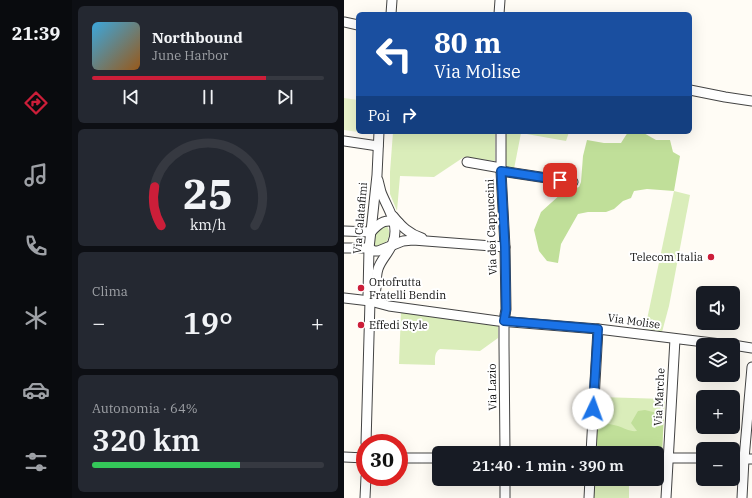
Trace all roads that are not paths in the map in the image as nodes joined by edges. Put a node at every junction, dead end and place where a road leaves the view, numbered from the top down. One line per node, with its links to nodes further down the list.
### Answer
1 (392, 0): 3 (street)
2 (500, 0): 4 (street)
3 (390, 12)
4 (499, 12)
5 (344, 22): 6 (street)
6 (356, 25)
7 (692, 90): 8 (street)
8 (750, 102)
9 (379, 134): 12 (street, Via Calatafimi)
10 (501, 134): 14 (street, Via dei Cappuccini)
11 (344, 141): 12 (street)
12 (378, 146): 15 (street, Via Calatafimi)
13 (467, 162): 14 (street)
14 (501, 170): 16 (street); 22 (street, Via dei Cappuccini)
15 (377, 172): 17 (street, Via Calatafimi); 19 (street, Via Calatafimi)
16 (573, 182)
17 (395, 220): 19 (street); 20 (street); 21 (street, Via Calatafimi)
18 (344, 231): 19 (street)
19 (371, 232): 24 (street, Via Calatafimi)
20 (435, 241): 21 (street); 22 (street)
21 (392, 245): 24 (street); 26 (street, Via Calatafimi)
22 (505, 247): 27 (street, Via dei Cappuccini)
23 (344, 248): 24 (street)
24 (369, 248): 26 (street, Via Calatafimi)
25 (344, 298): 26 (street, Via Molise)
26 (370, 301): 27 (street, Via Molise); 34 (street, Via Calatafimi)
27 (504, 321): 28 (street, Via Molise); 35 (street, Via Lazio)
28 (598, 329): 29 (street, Via Molise); 36 (street)
29 (675, 339): 30 (street, Via Molise); 42 (street, Via Marche)
30 (696, 341)
31 (740, 347): 32 (street)
32 (752, 348)
33 (752, 366): 44 (street)
34 (366, 434)
35 (505, 446)
36 (591, 446)
37 (344, 457): 38 (street)
38 (356, 458)
39 (408, 458): 40 (street)
40 (432, 458)
41 (664, 458): 42 (street)
42 (668, 458): 43 (street); 51 (street, Via Marche)
43 (696, 458)
44 (748, 459): 52 (street)
45 (366, 486): 48 (street)
46 (505, 486): 49 (street)
47 (590, 486): 50 (street)
48 (365, 498)
49 (505, 498)
50 (589, 498)
51 (666, 498)
52 (742, 498)

